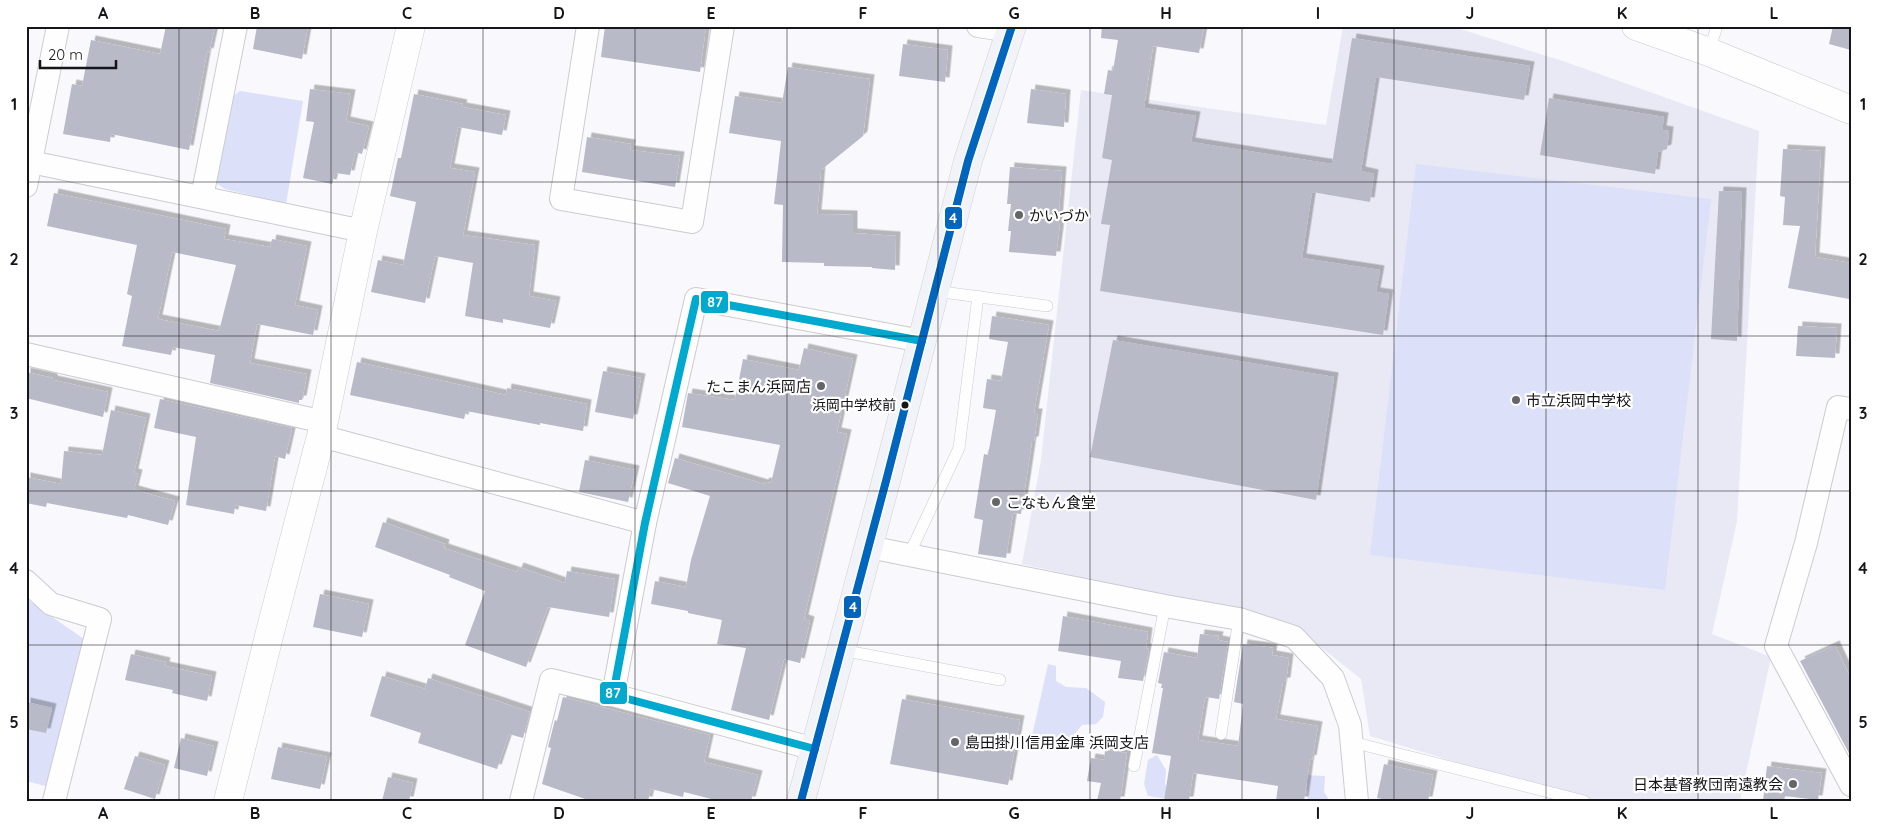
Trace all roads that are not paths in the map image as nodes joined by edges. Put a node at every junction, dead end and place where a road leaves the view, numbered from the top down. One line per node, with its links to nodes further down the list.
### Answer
1 (58, 26): 11 (street)
2 (236, 26): 13 (street)
3 (411, 26): 14 (street)
4 (588, 26): 5 (street)
5 (723, 26)
6 (978, 26): 8 (street)
7 (1636, 26): 9 (street)
8 (1011, 29): 15 (main road)
9 (1713, 39): 10 (street)
10 (1851, 110)
11 (29, 162): 12 (street); 13 (street)
12 (26, 186)
13 (202, 197): 14 (street)
14 (363, 230): 21 (street)
15 (934, 291): 16 (lane); 18 (main road)
16 (978, 296): 17 (lane); 24 (lane)
17 (1047, 306)
18 (922, 341): 22 (street); 23 (main road)
19 (26, 354): 21 (street)
20 (1851, 409): 35 (street)
21 (323, 429): 22 (street); 37 (street)
22 (645, 524): 30 (street)
23 (869, 547): 24 (street); 28 (main road)
24 (909, 555): 26 (street)
25 (26, 581): 36 (street)
26 (1165, 606): 27 (street); 34 (lane)
27 (1240, 619): 31 (lane); 32 (street)
28 (841, 650): 29 (lane); 33 (main road)
29 (1000, 680)
30 (612, 695): 33 (street); 38 (street)
31 (1221, 734)
32 (1352, 742): 40 (street); 41 (lane)
33 (815, 749): 39 (main road)
34 (1134, 766)
35 (1851, 785)
36 (54, 801)
37 (228, 801)
38 (521, 801)
39 (801, 801)
40 (1357, 801)
41 (1584, 801)

